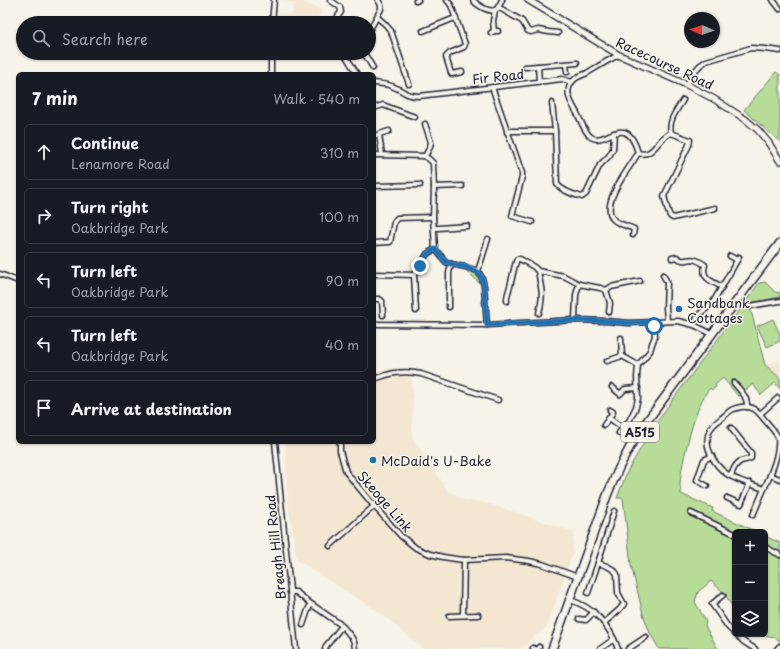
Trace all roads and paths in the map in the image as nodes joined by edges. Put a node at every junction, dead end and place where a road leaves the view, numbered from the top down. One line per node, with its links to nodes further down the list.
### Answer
1 (274, 0): 11 (street)
2 (330, 0): 12 (street)
3 (378, 0): 13 (street)
4 (447, 0): 14 (street)
5 (473, 0): 9 (street)
6 (502, 0): 9 (street)
7 (528, 0): 19 (street, Racecourse Road)
8 (773, 0): 10 (street)
9 (497, 8): 16 (street); 17 (street)
10 (780, 8)
11 (273, 16)
12 (338, 16)
13 (377, 17): 35 (street)
14 (455, 18): 15 (street); 30 (street)
15 (422, 31)
16 (494, 32)
17 (558, 32)
18 (780, 51): 36 (street)
19 (619, 55): 33 (street); 36 (street, Racecourse Road)
20 (271, 60): 28 (street)
21 (348, 60): 29 (street)
22 (368, 60): 26 (street)
23 (577, 63): 24 (street)
24 (566, 64): 25 (street); 31 (street)
25 (538, 66): 27 (street); 32 (street)
26 (373, 68)
27 (525, 68)
28 (272, 72)
29 (356, 72)
30 (462, 72)
31 (567, 72)
32 (539, 82): 33 (street, Fir Road); 37 (street, Fir Road)
33 (572, 82): 46 (street)
34 (376, 83): 37 (street, Fir Road)
35 (409, 84)
36 (687, 85): 54 (street, Racecourse Road)
37 (492, 87): 45 (street)
38 (683, 100): 47 (street)
39 (552, 103): 44 (street)
40 (376, 107): 41 (street)
41 (416, 117)
42 (426, 124): 53 (street)
43 (389, 131): 48 (street)
44 (555, 131): 45 (street); 46 (street)
45 (507, 132): 61 (street)
46 (614, 133): 50 (street)
47 (671, 133): 50 (street); 59 (street)
48 (379, 135): 49 (street); 51 (street)
49 (376, 136)
50 (638, 153): 64 (street)
51 (382, 154): 52 (street); 53 (street)
52 (376, 155)
53 (425, 156): 58 (street)
54 (780, 162)
55 (420, 185): 56 (street)
56 (376, 186)
57 (462, 186): 58 (street)
58 (434, 187): 60 (street)
59 (715, 208)
60 (433, 216): 63 (street); 66 (street)
61 (532, 222)
62 (467, 226): 63 (street)
63 (434, 228): 68 (street)
64 (632, 235)
65 (488, 239): 73 (street)
66 (376, 243)
67 (780, 243): 98 (highway, A515)
68 (435, 249): 71 (street); 76 (street)
69 (730, 256): 81 (street)
70 (672, 258): 81 (street)
71 (451, 264): 73 (street); 87 (street)
72 (538, 271): 80 (street); 84 (street); 90 (street)
73 (478, 272): 96 (street)
74 (0, 274): 78 (street)
75 (376, 274): 76 (street)
76 (414, 275): 88 (street)
77 (663, 275): 93 (street)
78 (16, 280)
79 (640, 281): 82 (street)
80 (579, 284): 82 (street); 92 (street)
81 (722, 287): 97 (street)
82 (606, 290): 89 (street)
83 (376, 299): 91 (street)
84 (507, 301)
85 (780, 301): 86 (street)
86 (750, 306)
87 (449, 307)
88 (416, 311)
89 (609, 312)
90 (539, 313)
91 (383, 315)
92 (575, 320): 94 (street); 96 (street)
93 (667, 321): 94 (street); 97 (street)
94 (654, 322): 102 (street)
95 (376, 324): 96 (street)
96 (487, 325)
97 (694, 325): 98 (street)
98 (712, 334): 137 (highway, A515)
99 (621, 338): 100 (street)
100 (622, 356): 101 (street); 102 (street)
101 (607, 362)
102 (638, 365): 106 (street)
103 (376, 378): 108 (street)
104 (734, 383): 109 (street)
105 (612, 387): 106 (street)
106 (638, 388): 114 (street)
107 (778, 398): 111 (street)
108 (498, 400)
109 (747, 407): 111 (street); 119 (street)
110 (610, 410): 112 (street)
111 (760, 414): 120 (street)
112 (609, 418): 113 (street); 114 (street)
113 (604, 425)
114 (624, 426): 116 (street)
115 (731, 428): 121 (street)
116 (619, 433)
117 (275, 444): 138 (street, Breagh Hill Road)
118 (340, 444): 127 (street, Skeoge Link)
119 (712, 456): 121 (street); 124 (street)
120 (770, 475): 122 (street); 125 (street)
121 (731, 476): 123 (street)
122 (780, 479)
123 (750, 483): 125 (street); 126 (street)
124 (707, 486)
125 (764, 489): 130 (street)
126 (727, 498)
127 (374, 506): 132 (street); 135 (street, Skeoge Link)
128 (614, 510): 136 (street)
129 (691, 513): 131 (street)
130 (754, 515)
131 (732, 533)
132 (330, 546)
133 (768, 549): 134 (street)
134 (780, 555)
135 (464, 560): 137 (street, Skeoge Link); 144 (street)
136 (598, 563): 139 (street); 148 (street)
137 (578, 577): 141 (highway, A515)
138 (290, 592): 142 (street); 157 (street, Breagh Hill Road)
139 (588, 593)
140 (723, 595): 151 (street)
141 (570, 600): 143 (street); 160 (highway, A515)
142 (311, 604): 149 (street); 150 (street)
143 (594, 612): 147 (street); 148 (street)
144 (463, 615): 145 (street); 146 (street)
145 (478, 615)
146 (449, 616)
147 (579, 619)
148 (604, 623): 154 (street)
149 (303, 625)
150 (342, 626): 158 (street); 159 (street)
151 (732, 631)
152 (646, 637): 163 (street)
153 (739, 637): 156 (street)
154 (614, 639): 161 (street); 162 (street)
155 (780, 646): 164 (street)
156 (752, 648)
157 (296, 649)
158 (324, 649)
159 (355, 649)
160 (552, 649)
161 (600, 649)
162 (618, 649)
163 (628, 649)
164 (777, 649)

